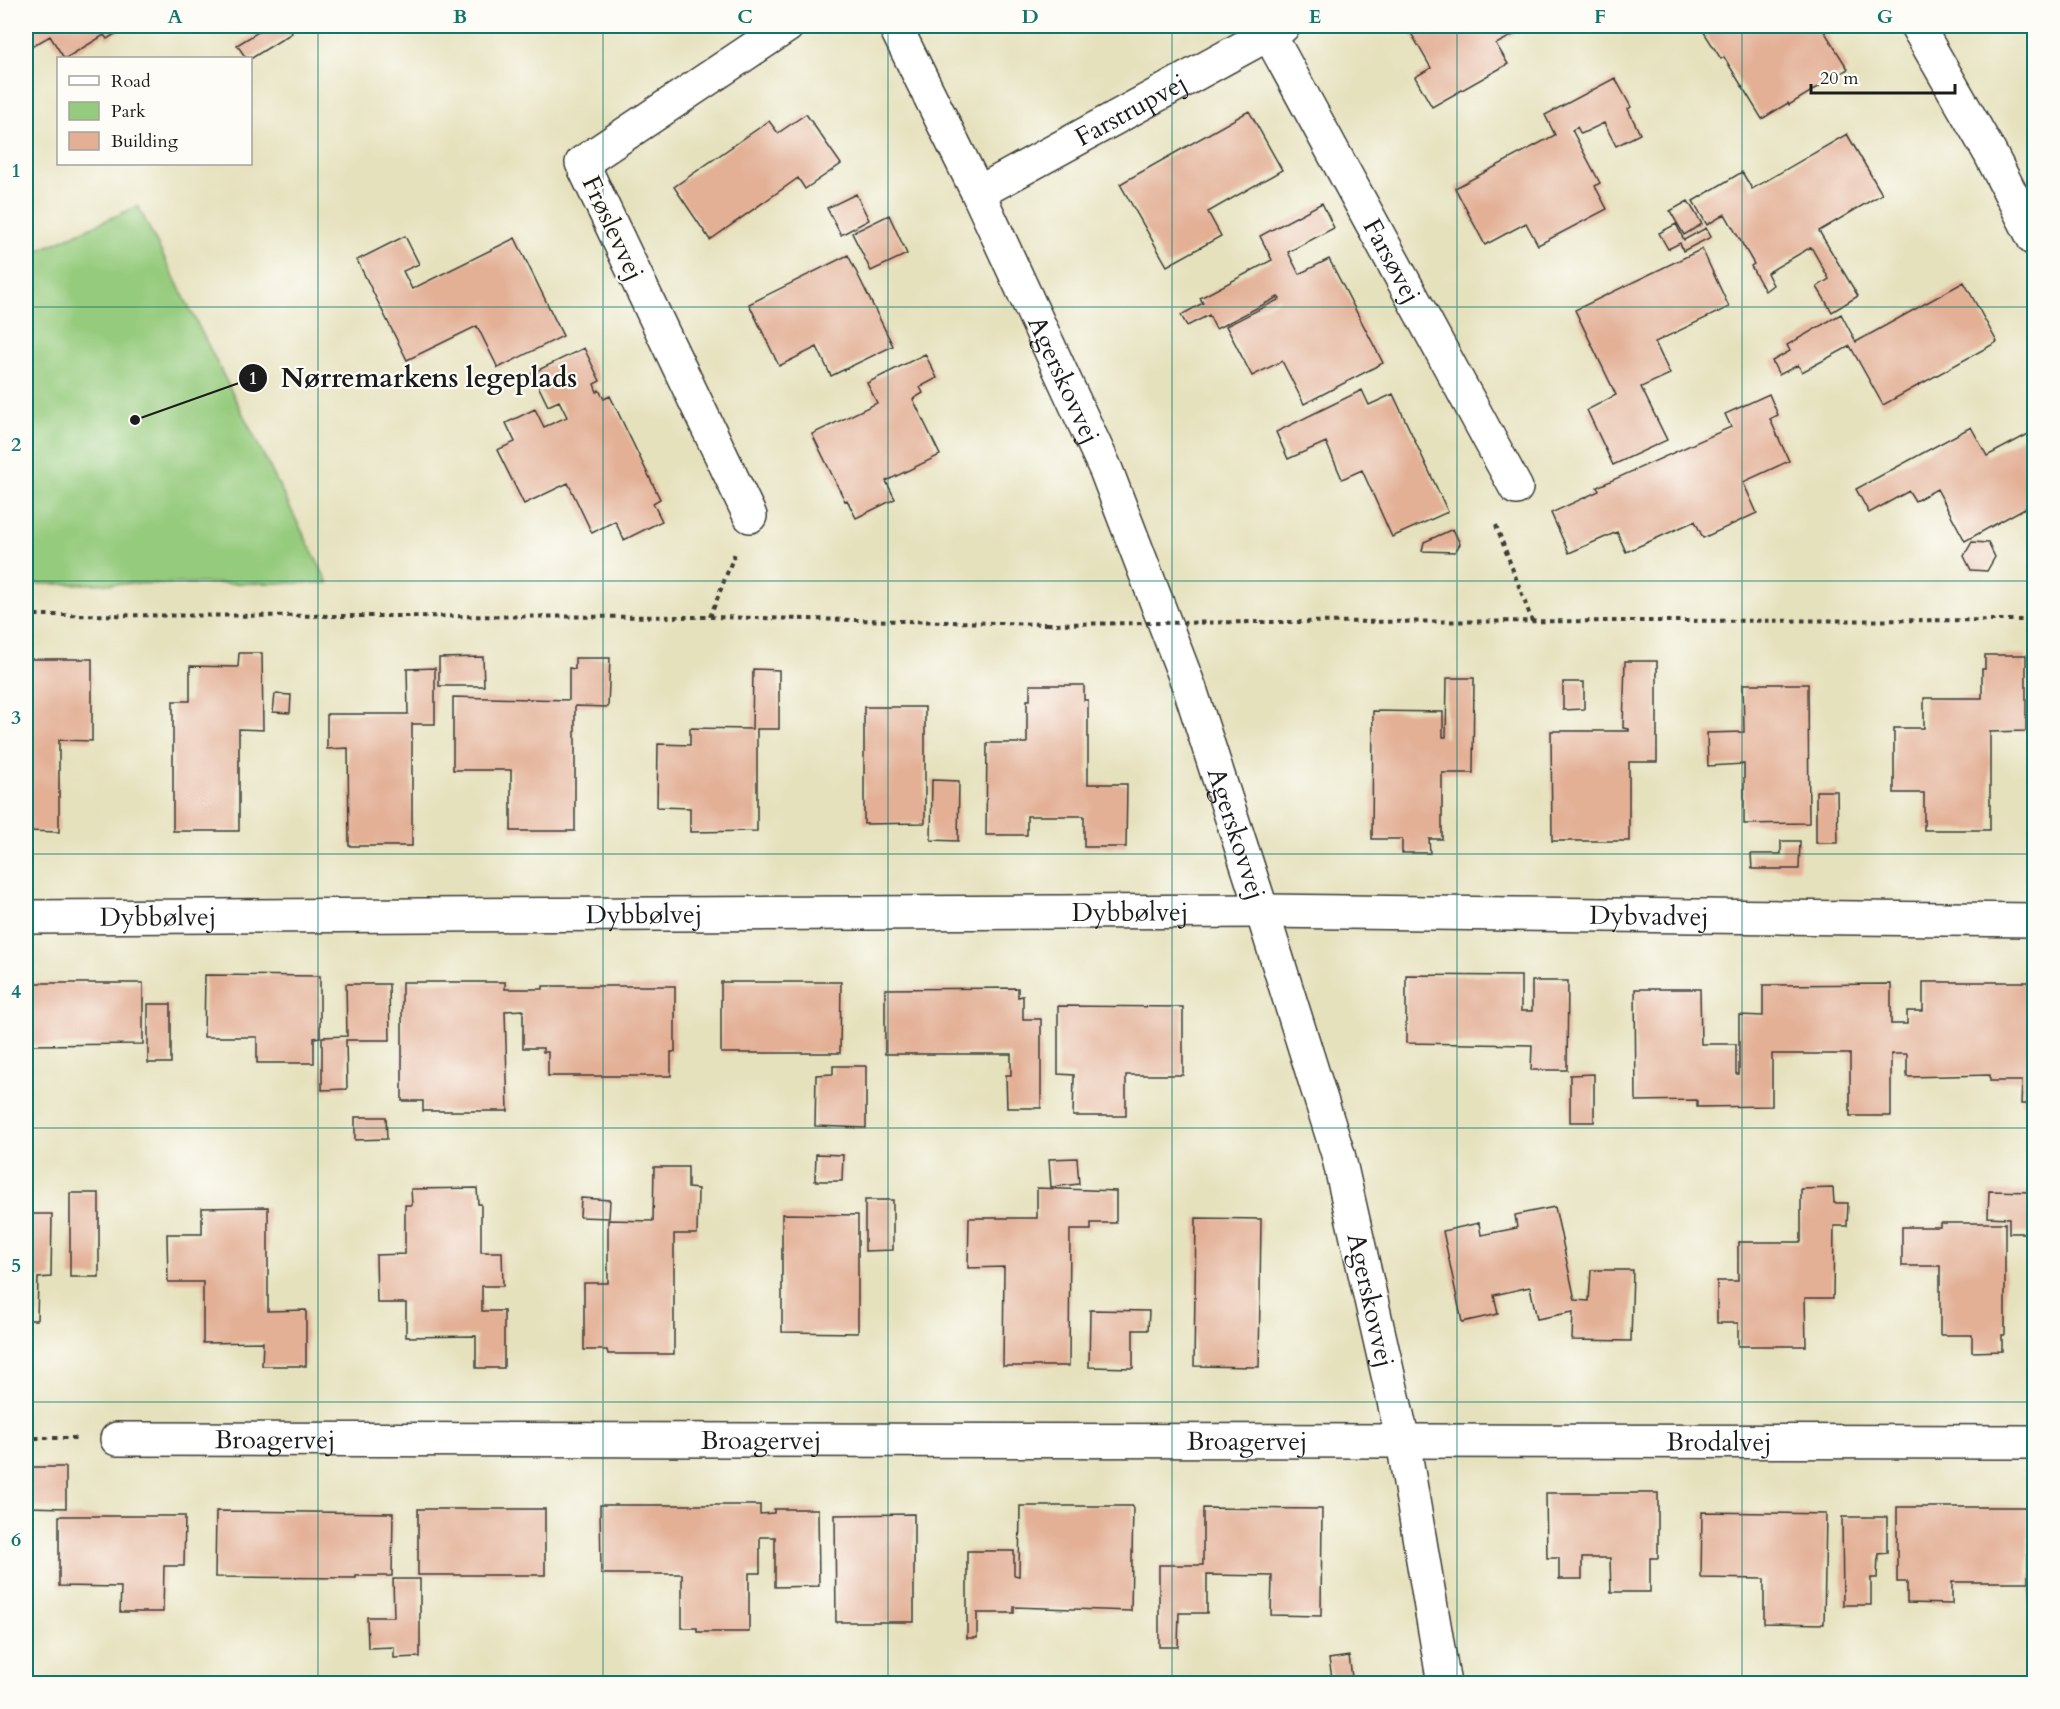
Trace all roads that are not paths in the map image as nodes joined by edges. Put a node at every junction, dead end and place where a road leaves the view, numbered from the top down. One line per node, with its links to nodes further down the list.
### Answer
1 (787, 26): 8 (street, Frøslevvej)
2 (895, 26): 5 (street, Agerskovvej)
3 (1917, 26): 6 (street)
4 (1276, 30): 5 (street, Farstrupvej); 7 (street, Farsøvej)
5 (978, 193): 9 (street, Agerskovvej)
6 (2034, 239)
7 (1516, 488)
8 (750, 516)
9 (1262, 911): 10 (street, Dybbølvej); 11 (street, Dybvadvej); 13 (street, Agerskovvej)
10 (26, 917)
11 (2034, 920)
12 (117, 1439): 13 (street, Broagervej)
13 (1403, 1441): 14 (street, Brodalvej); 15 (street, Agerskovvej)
14 (2034, 1442)
15 (1444, 1683)

